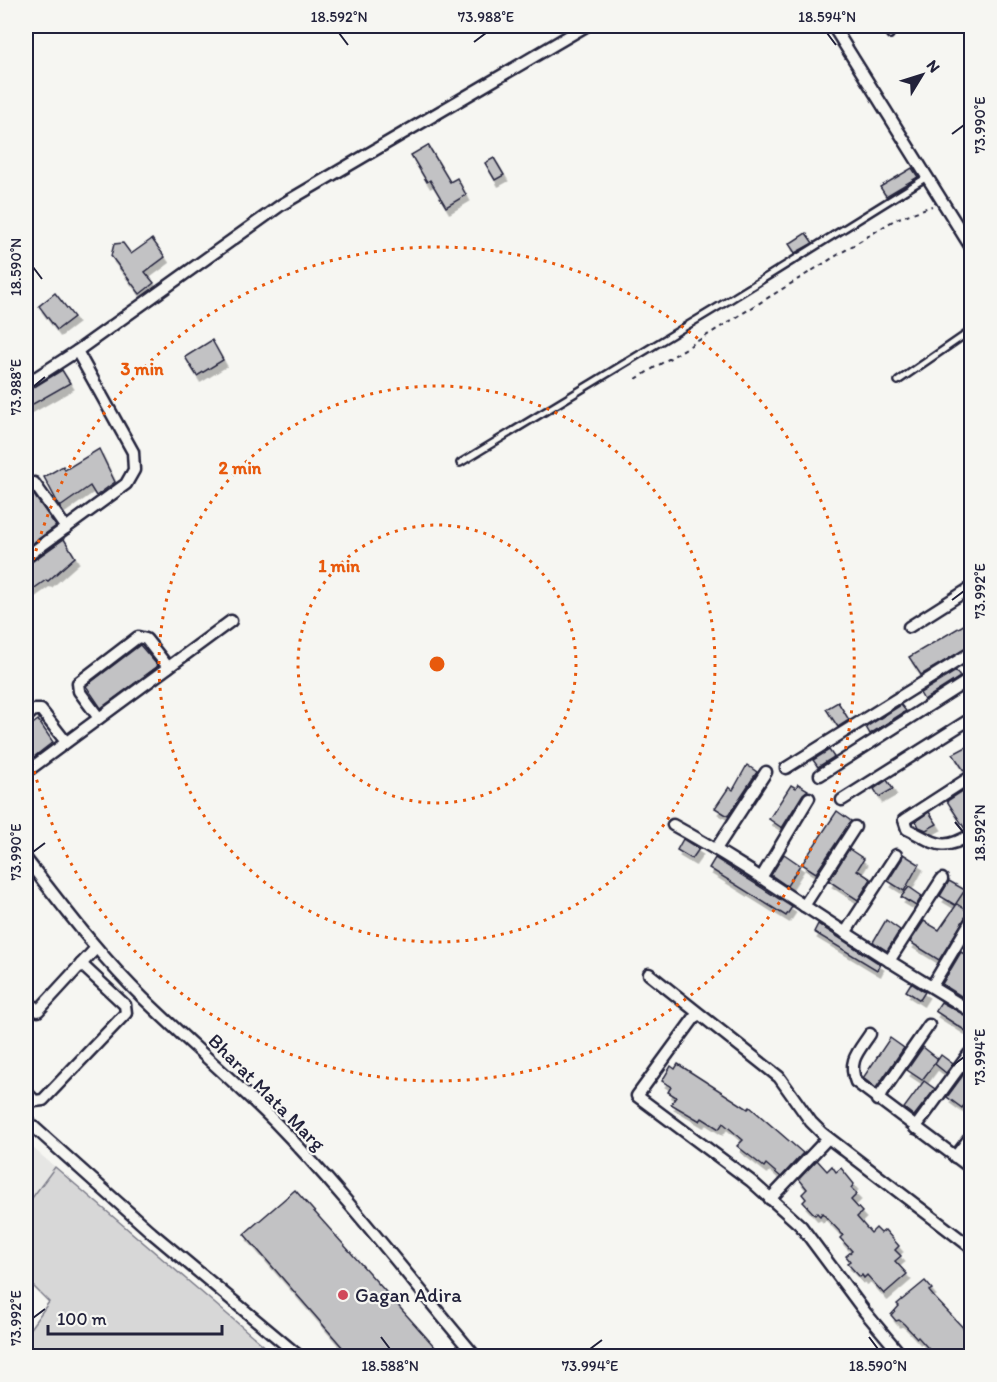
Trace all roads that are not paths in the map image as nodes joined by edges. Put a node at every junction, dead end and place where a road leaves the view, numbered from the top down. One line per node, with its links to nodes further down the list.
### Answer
1 (586, 26): 8 (street)
2 (832, 26): 5 (street)
3 (884, 26): 4 (lane)
4 (890, 35)
5 (928, 177): 6 (street); 11 (lane)
6 (972, 249)
7 (972, 330): 9 (lane)
8 (77, 351): 10 (street); 13 (street)
9 (898, 381)
10 (26, 384)
11 (460, 463)
12 (34, 483): 13 (street)
13 (66, 528): 14 (street)
14 (26, 557)
15 (972, 587): 17 (street)
16 (231, 621): 19 (street)
17 (909, 627)
18 (972, 652): 25 (street)
19 (168, 667): 22 (street); 22 (street)
20 (972, 678): 28 (street)
21 (26, 717): 24 (street)
22 (99, 718): 24 (street)
23 (972, 718): 31 (street)
24 (66, 742): 26 (street)
25 (786, 768)
26 (26, 772)
27 (766, 772): 35 (street)
28 (820, 775)
29 (972, 776): 34 (street)
30 (809, 798): 38 (street)
31 (843, 800)
32 (673, 825): 35 (street)
33 (855, 827): 40 (street)
34 (972, 834)
35 (716, 849): 38 (street)
36 (896, 855): 42 (street)
37 (26, 859): 43 (street, Bharat Mata Marg)
38 (761, 878): 40 (street)
39 (942, 879): 44 (street)
40 (804, 906): 42 (street)
41 (972, 919): 47 (street)
42 (845, 933): 44 (street)
43 (96, 948): 45 (street); 65 (street, Bharat Mata Marg)
44 (889, 961): 47 (street)
45 (81, 964): 48 (street); 54 (street)
46 (649, 974): 50 (street)
47 (932, 986): 49 (street)
48 (26, 999)
49 (972, 1012)
50 (697, 1014): 59 (street); 62 (street)
51 (929, 1025): 55 (street)
52 (870, 1034): 55 (street)
53 (969, 1054): 57 (street)
54 (26, 1092)
55 (877, 1100): 57 (street)
56 (26, 1120): 64 (street)
57 (915, 1128): 60 (street)
58 (972, 1135): 60 (street)
59 (828, 1138): 62 (street); 63 (street)
60 (956, 1157): 61 (street)
61 (972, 1169)
62 (771, 1198): 66 (street)
63 (972, 1248)
64 (299, 1356)
65 (475, 1356)
66 (902, 1356)

